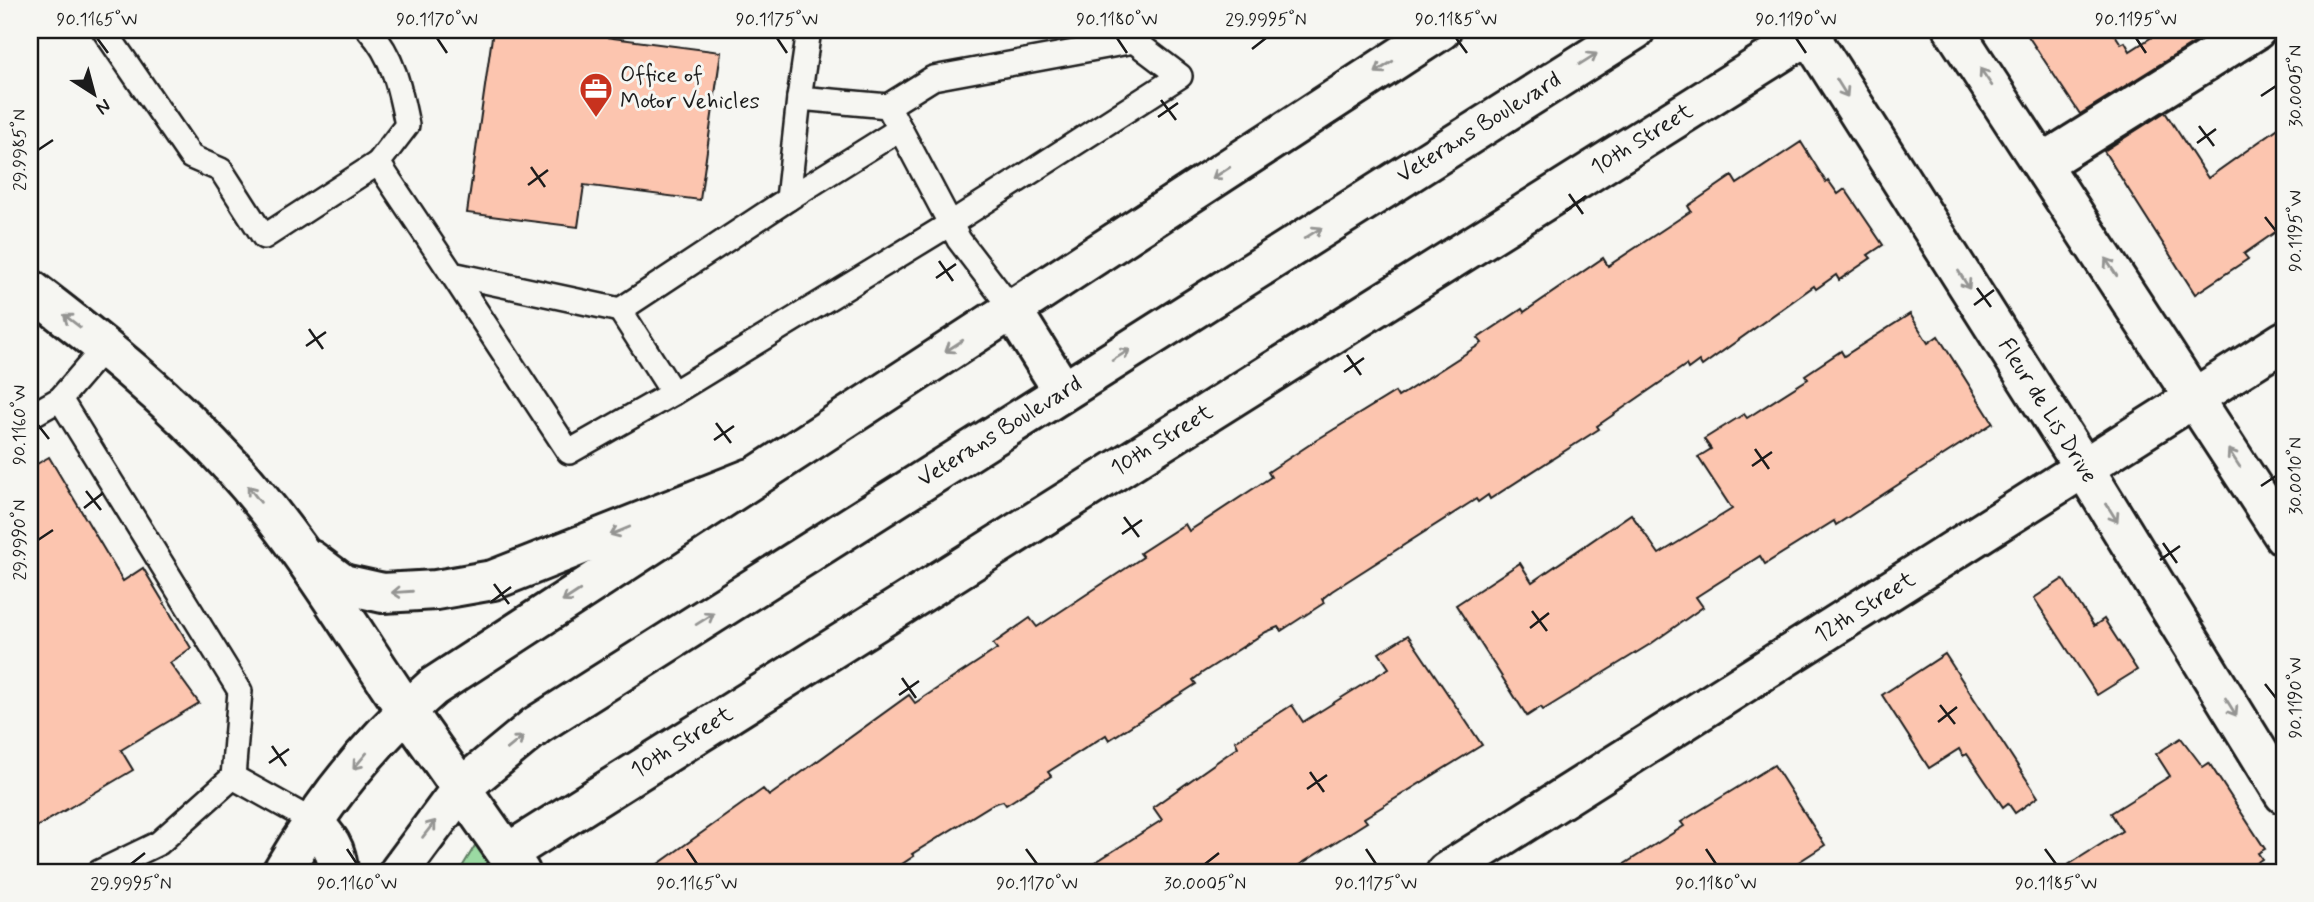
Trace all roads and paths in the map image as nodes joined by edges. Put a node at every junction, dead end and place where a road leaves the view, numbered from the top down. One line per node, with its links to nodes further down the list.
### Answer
1 (104, 30): 12 (lane)
2 (369, 30): 12 (lane)
3 (809, 30): 9 (lane)
4 (1441, 30): 18 (main road, one-way to 18)
5 (1635, 30): 22 (main road, Veterans Boulevard, one-way to 5)
6 (1954, 30): 13 (main road, one-way to 6)
7 (2256, 30): 13 (main road)
8 (1810, 32): 27 (main road, Fleur de Lis Drive, one-way to 27); 36 (main road, 10th Street)
9 (799, 97): 10 (lane); 14 (lane)
10 (888, 106): 11 (lane); 15 (lane)
11 (900, 129): 14 (lane); 15 (lane)
12 (378, 163): 16 (lane)
13 (2043, 163): 24 (main road, one-way to 13)
14 (788, 199): 19 (lane)
15 (950, 224): 18 (lane); 23 (lane)
16 (452, 274): 19 (lane); 23 (lane)
17 (30, 289): 21 (main road, one-way to 17)
18 (1011, 308): 22 (main road); 28 (main road, one-way to 28)
19 (620, 310): 23 (lane)
20 (2284, 341): 24 (main road, 12th Street)
21 (105, 347): 25 (lane); 30 (main road, one-way to 21)
22 (1063, 391): 33 (main road, Veterans Boulevard, one-way to 22)
23 (673, 393)
24 (2196, 398): 27 (main road, 12th Street); 29 (main road, one-way to 24)
25 (60, 399): 26 (lane); 32 (lane)
26 (30, 416)
27 (2085, 470): 34 (main road, Fleur de Lis Drive, one-way to 34); 41 (main road, 12th Street)
28 (751, 478): 30 (main road, one-way to 30); 31 (main road, one-way to 31)
29 (2284, 536)
30 (295, 548): 31 (main road)
31 (406, 710): 33 (main road); 35 (main road, one-way to 35)
32 (233, 777): 35 (lane); 37 (lane)
33 (462, 787): 36 (main road); 40 (main road, Veterans Boulevard, one-way to 33)
34 (2284, 794)
35 (312, 821): 38 (main road); 39 (main road)
36 (514, 862)
37 (99, 872)
38 (282, 872)
39 (338, 872)
40 (399, 872)
41 (1446, 872)

